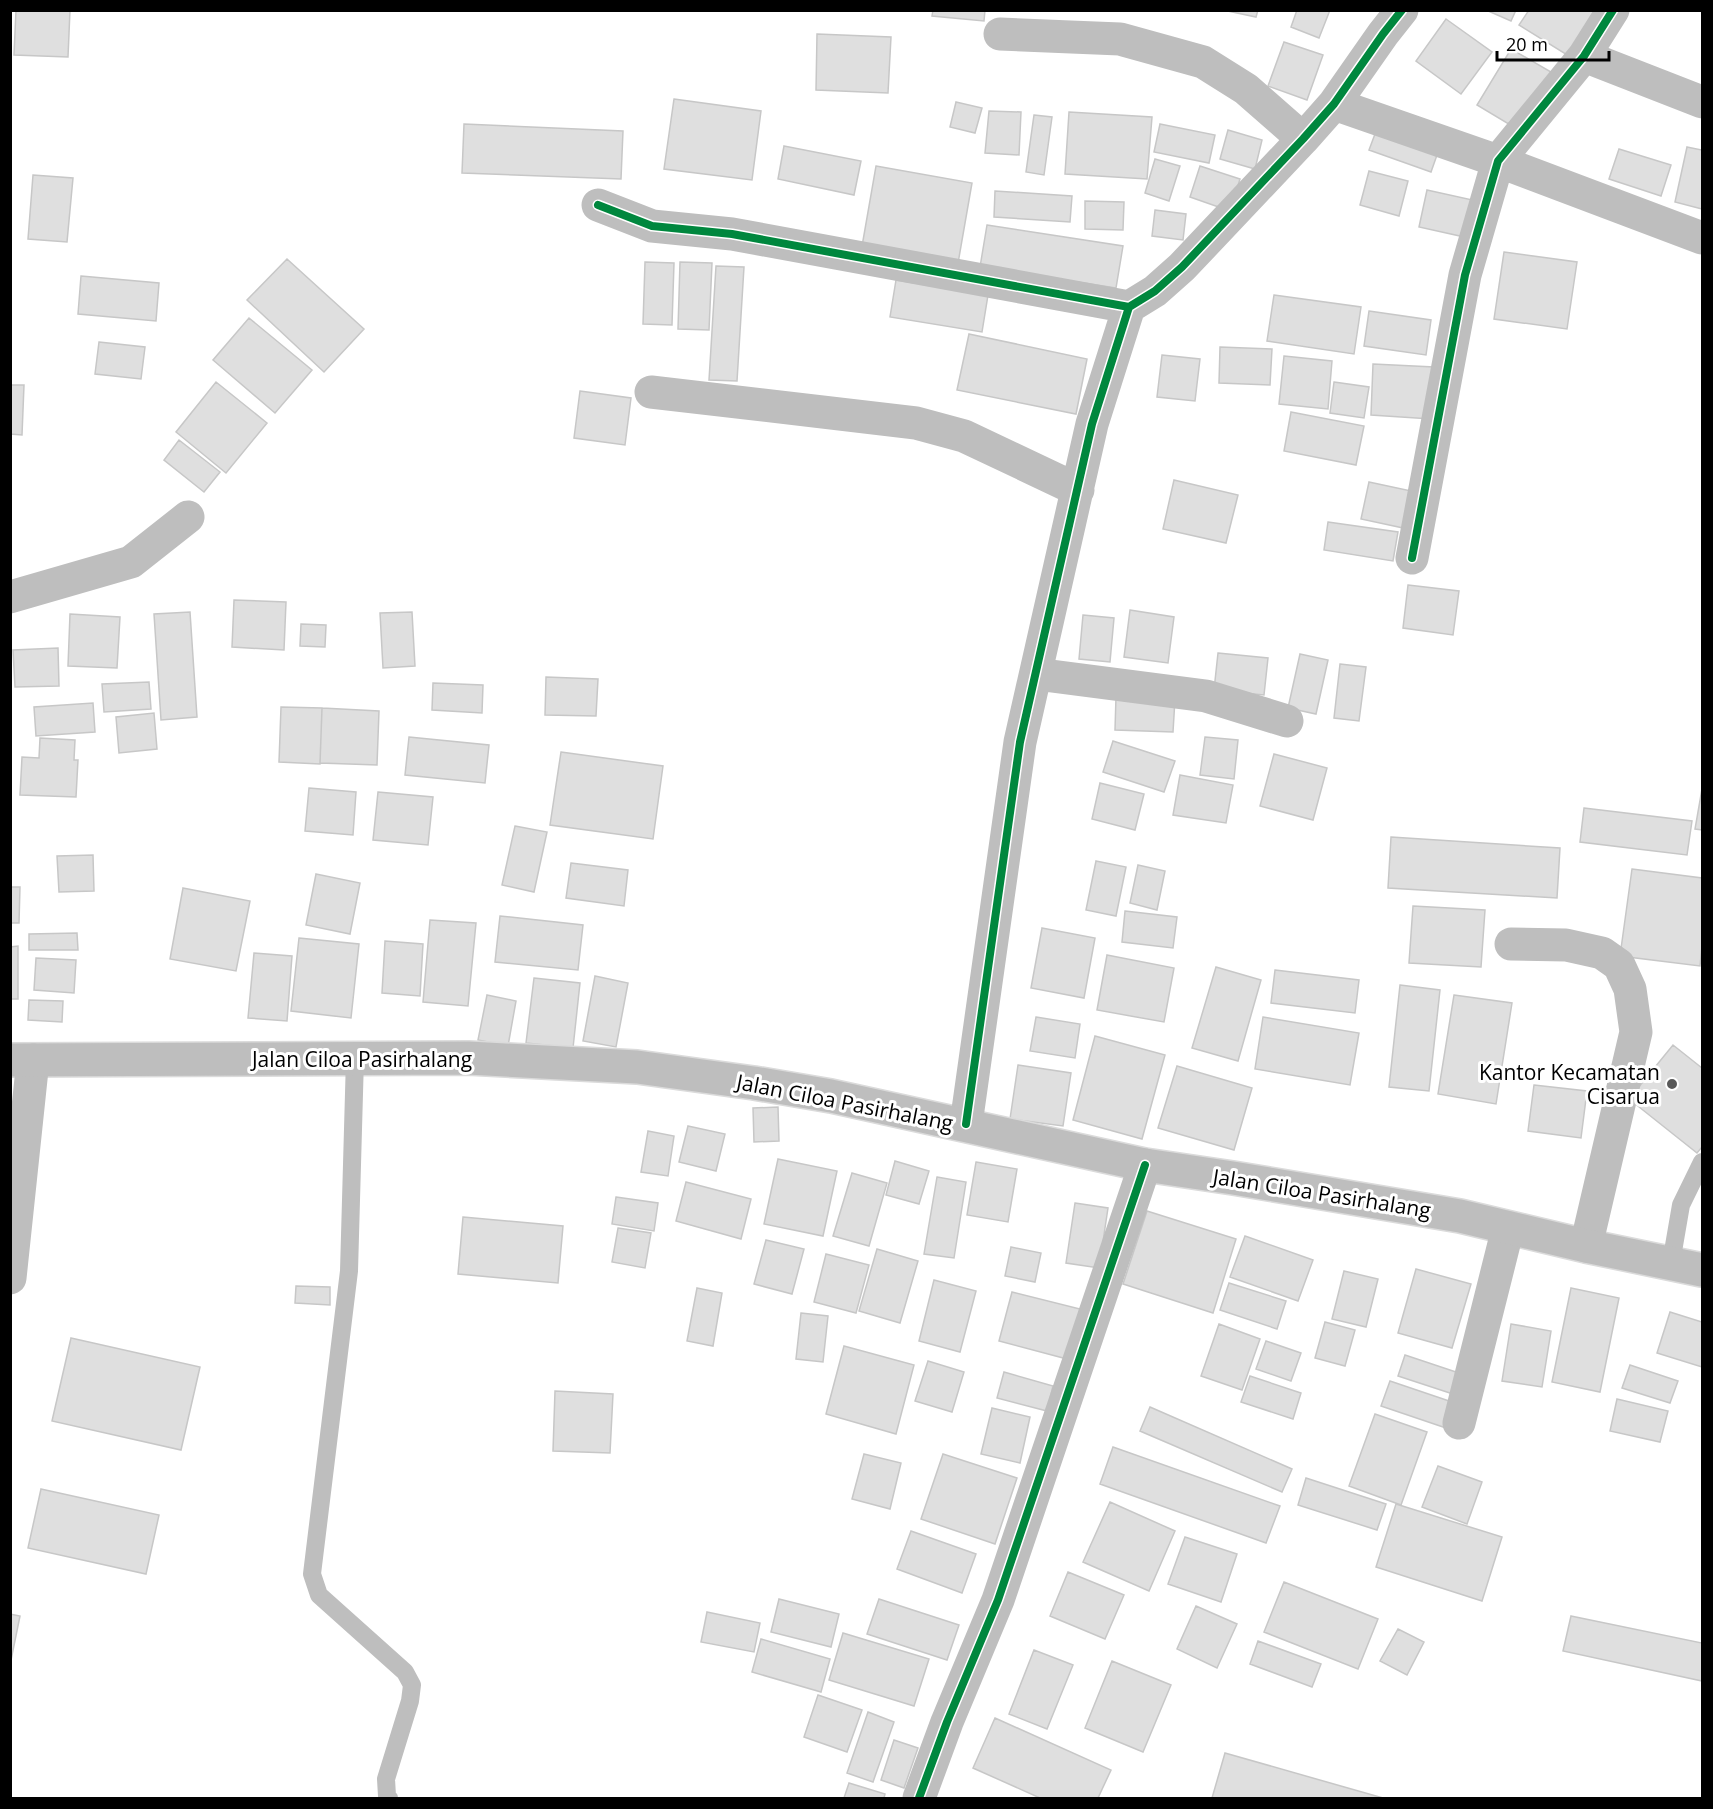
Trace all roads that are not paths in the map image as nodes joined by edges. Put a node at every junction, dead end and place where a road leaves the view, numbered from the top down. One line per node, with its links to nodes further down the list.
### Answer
1 (1402, 10): 6 (street)
2 (1613, 10): 4 (street)
3 (1000, 34): 7 (street)
4 (1584, 56): 5 (street); 8 (street)
5 (1702, 102)
6 (1334, 104): 7 (street); 8 (street)
7 (1303, 139): 11 (street)
8 (1498, 160): 10 (street); 15 (street)
9 (598, 205): 11 (street)
10 (1702, 238)
11 (1129, 307): 13 (street)
12 (651, 392): 13 (street)
13 (1078, 490): 17 (street)
14 (188, 517): 16 (street)
15 (1412, 558)
16 (10, 597)
17 (1036, 674): 18 (street); 22 (street)
18 (1287, 721)
19 (1510, 944): 26 (street)
20 (355, 1058): 21 (street, Jalan Ciloa Pasirhalang); 22 (street, Jalan Ciloa Pasirhalang); 31 (lane)
21 (22, 1060): 29 (street)
22 (966, 1125): 24 (street, Jalan Ciloa Pasirhalang)
23 (1702, 1162): 27 (lane)
24 (1145, 1165): 25 (street, Jalan Ciloa Pasirhalang); 32 (street)
25 (1508, 1228): 26 (street, Jalan Ciloa Pasirhalang); 30 (street)
26 (1586, 1246): 27 (street, Jalan Ciloa Pasirhalang)
27 (1671, 1263): 28 (street, Jalan Ciloa Pasirhalang)
28 (1702, 1270)
29 (10, 1278)
30 (1459, 1423)
31 (389, 1798)
32 (919, 1798)

